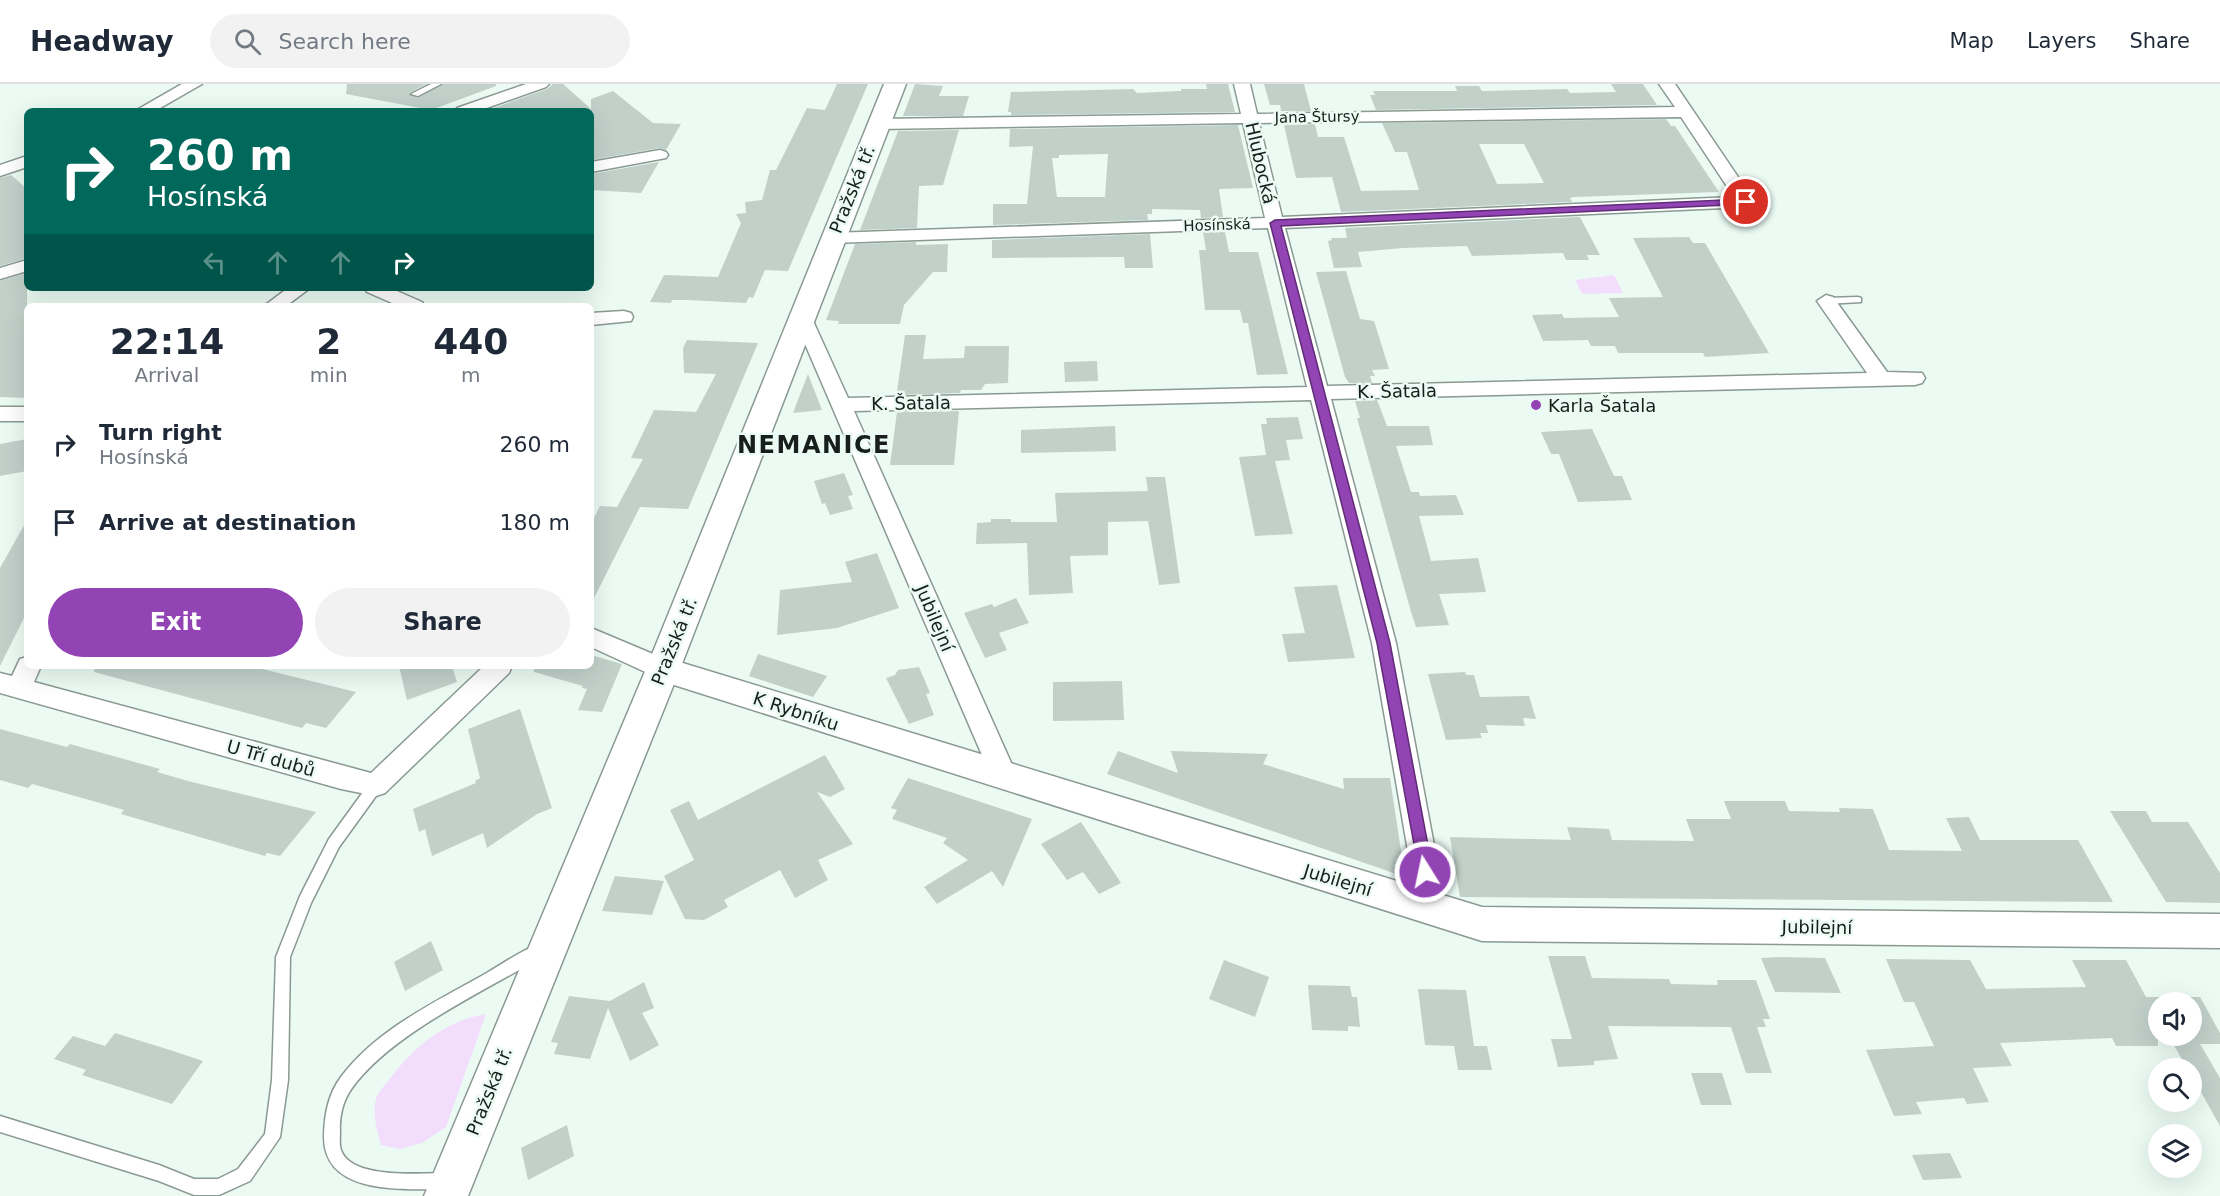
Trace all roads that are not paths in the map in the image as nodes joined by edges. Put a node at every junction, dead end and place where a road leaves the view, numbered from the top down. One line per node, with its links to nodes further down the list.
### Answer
1 (194, 84): 8 (street)
2 (437, 84): 7 (lane)
3 (541, 84): 9 (street)
4 (895, 84): 12 (main road, Pražská tř.)
5 (1242, 84): 11 (street, Hlubocká)
6 (1667, 84): 10 (street)
7 (415, 94)
8 (149, 108)
9 (472, 108)
10 (1685, 112): 11 (street, Jana Štursy); 17 (street, Hosínská)
11 (1251, 118): 12 (street, Jana Štursy); 17 (street, Hlubocká)
12 (879, 124): 18 (main road, Pražská tř.)
13 (660, 155): 15 (street)
14 (24, 162): 16 (street)
15 (594, 166)
16 (0, 171)
17 (1275, 223): 18 (street, Hosínská); 32 (street, Hlubocká)
18 (832, 238): 27 (main road, Pražská tř.)
19 (24, 265): 20 (street)
20 (0, 274)
21 (296, 291): 25 (street)
22 (381, 291): 26 (street)
23 (1858, 300): 24 (lane)
24 (1826, 301): 31 (street)
25 (278, 303)
26 (409, 303)
27 (802, 316): 33 (street, Jubilejní); 38 (main road, Pražská tř.)
28 (624, 317): 29 (street)
29 (594, 319)
30 (1915, 378): 31 (street, K. Šatala)
31 (1882, 379): 32 (street, K. Šatala)
32 (1320, 393): 33 (street, K. Šatala); 42 (street, Hlubocká)
33 (843, 405): 40 (street, Jubilejní)
34 (0, 414): 35 (street)
35 (24, 414)
36 (594, 638): 38 (street, K Rybníku)
37 (497, 669): 41 (street)
38 (663, 669): 40 (street, K Rybníku); 44 (main road, Pražská tř.)
39 (16, 679): 41 (street, U Tří dubů)
40 (1004, 776): 42 (street, Jubilejní)
41 (375, 785): 45 (lane)
42 (1432, 909): 43 (street, Jubilejní)
43 (2220, 931)
44 (549, 945): 46 (main road, Pražská tř.); 46 (lane)
45 (0, 1124)
46 (449, 1188)

